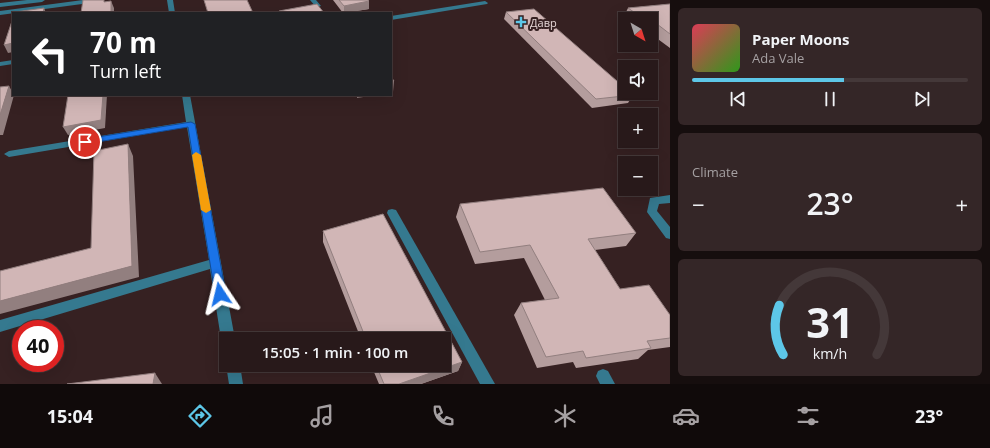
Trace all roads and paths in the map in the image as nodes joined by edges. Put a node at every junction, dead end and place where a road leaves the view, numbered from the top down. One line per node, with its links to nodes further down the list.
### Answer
1 (42, 0): 7 (street)
2 (98, 0): 6 (street)
3 (170, 0): 10 (street)
4 (314, 0): 8 (street)
5 (485, 3): 12 (street)
6 (65, 4): 9 (street); 11 (street)
7 (0, 5)
8 (318, 6)
9 (64, 12)
10 (172, 12)
11 (0, 13)
12 (392, 18)
13 (12, 62): 14 (street)
14 (0, 64)
15 (186, 96): 16 (street)
16 (191, 124): 17 (street); 21 (street)
17 (9, 154)
18 (670, 199): 20 (street)
19 (392, 213): 26 (street)
20 (670, 235)
21 (215, 263): 22 (street); 23 (street)
22 (0, 326)
23 (227, 332)
24 (234, 372): 25 (street)
25 (236, 384)
26 (488, 384)

